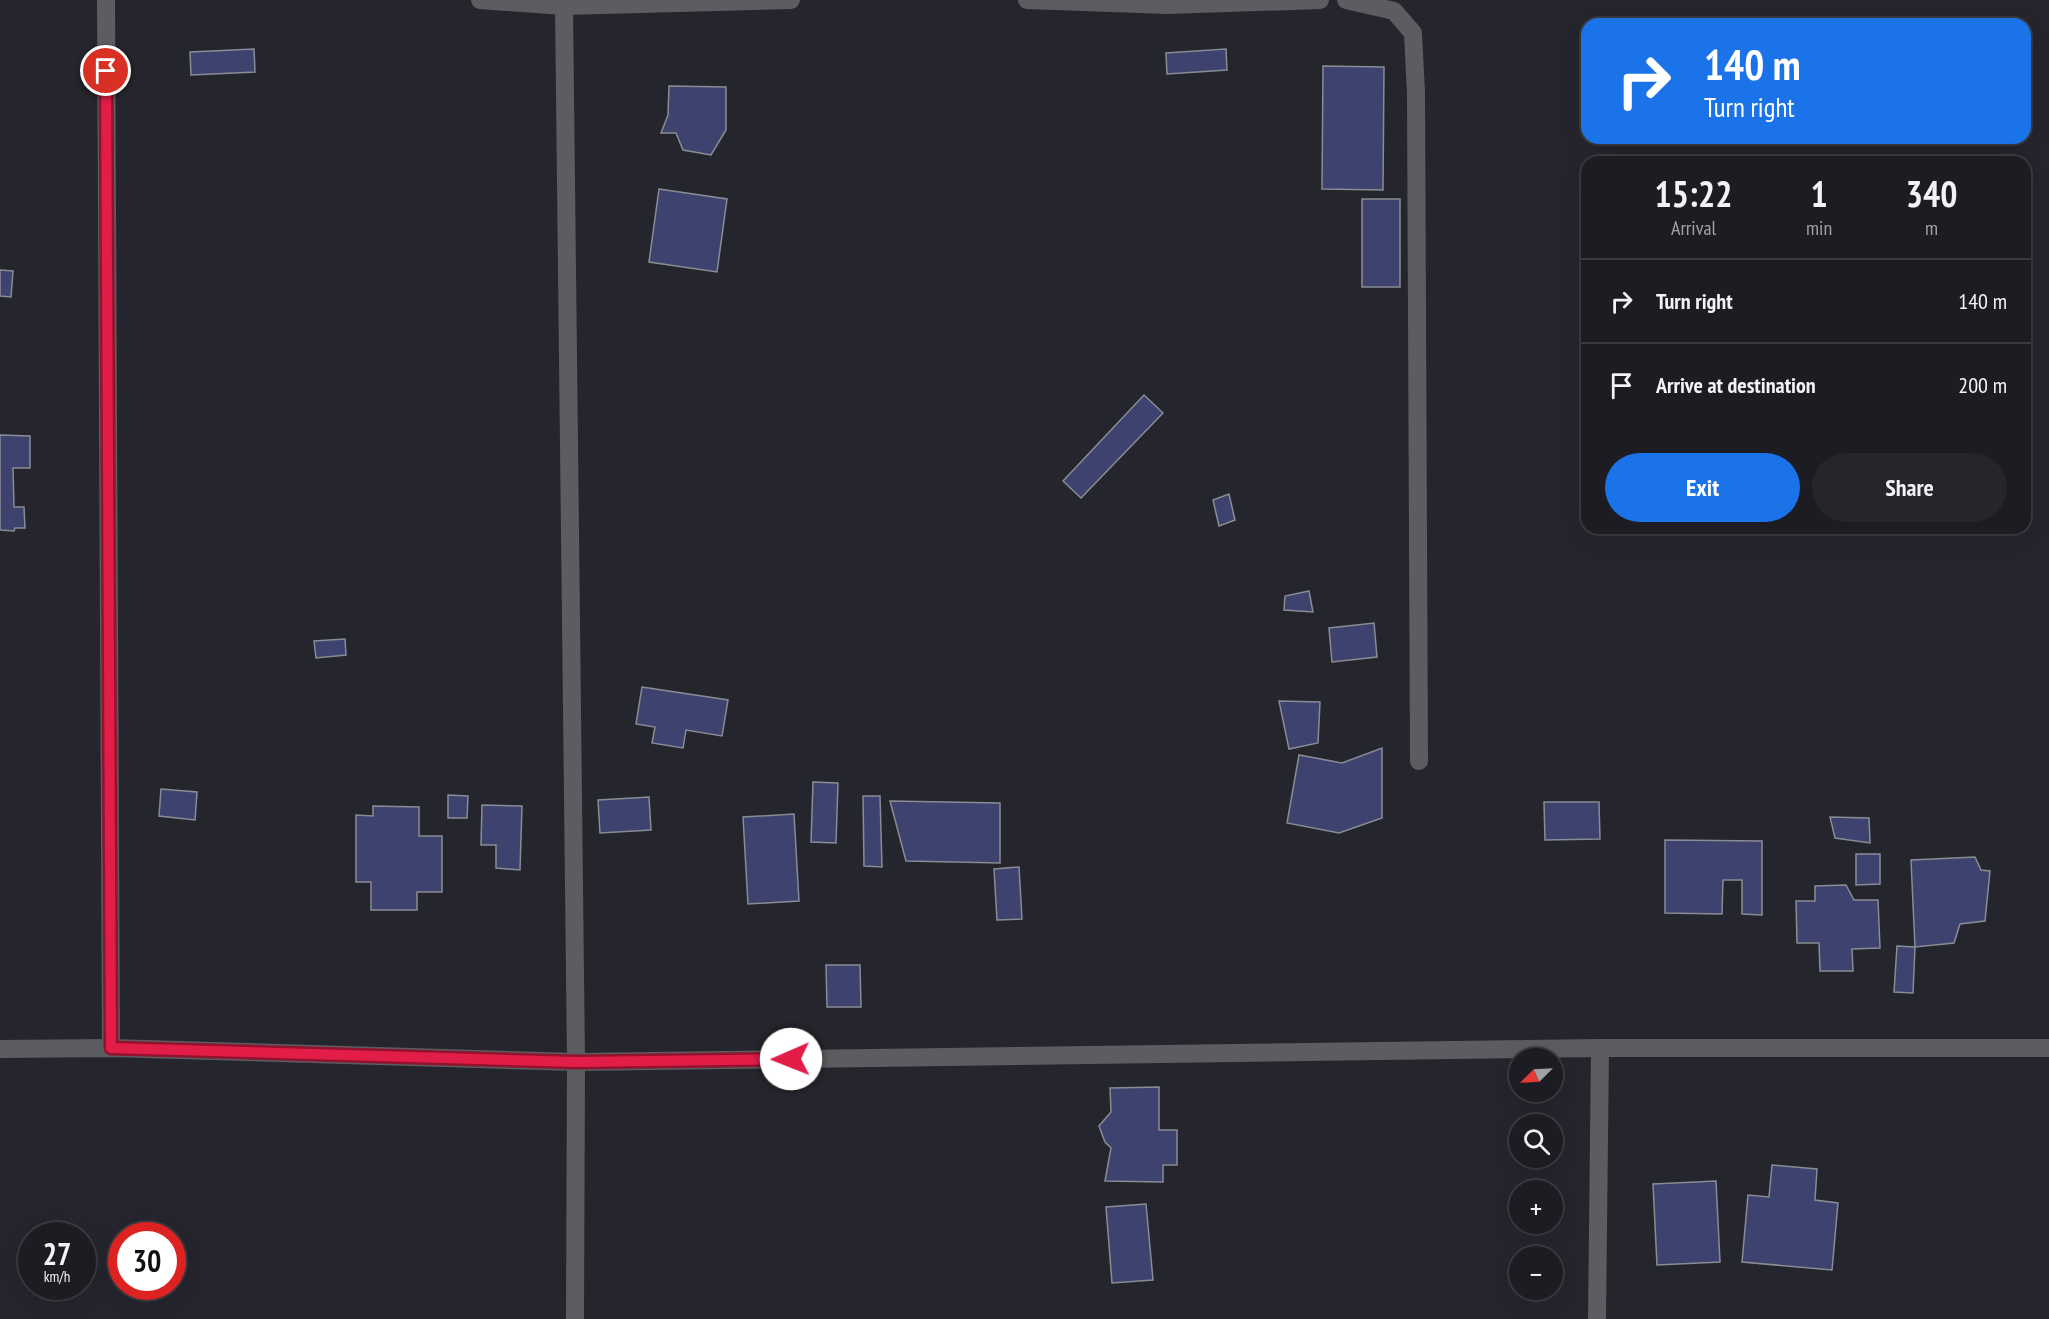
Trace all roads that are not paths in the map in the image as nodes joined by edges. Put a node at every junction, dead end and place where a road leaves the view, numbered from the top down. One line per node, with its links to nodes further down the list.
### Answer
1 (106, 0): 9 (street)
2 (480, 0): 7 (street)
3 (791, 0): 7 (street)
4 (1027, 0): 5 (street)
5 (1320, 0)
6 (1346, 0): 8 (street)
7 (564, 6): 13 (street)
8 (1419, 761)
9 (111, 1048): 12 (street); 13 (street)
10 (1600, 1048): 11 (street); 13 (street); 15 (street)
11 (2049, 1048)
12 (0, 1049)
13 (576, 1062): 14 (street)
14 (575, 1319)
15 (1597, 1319)

